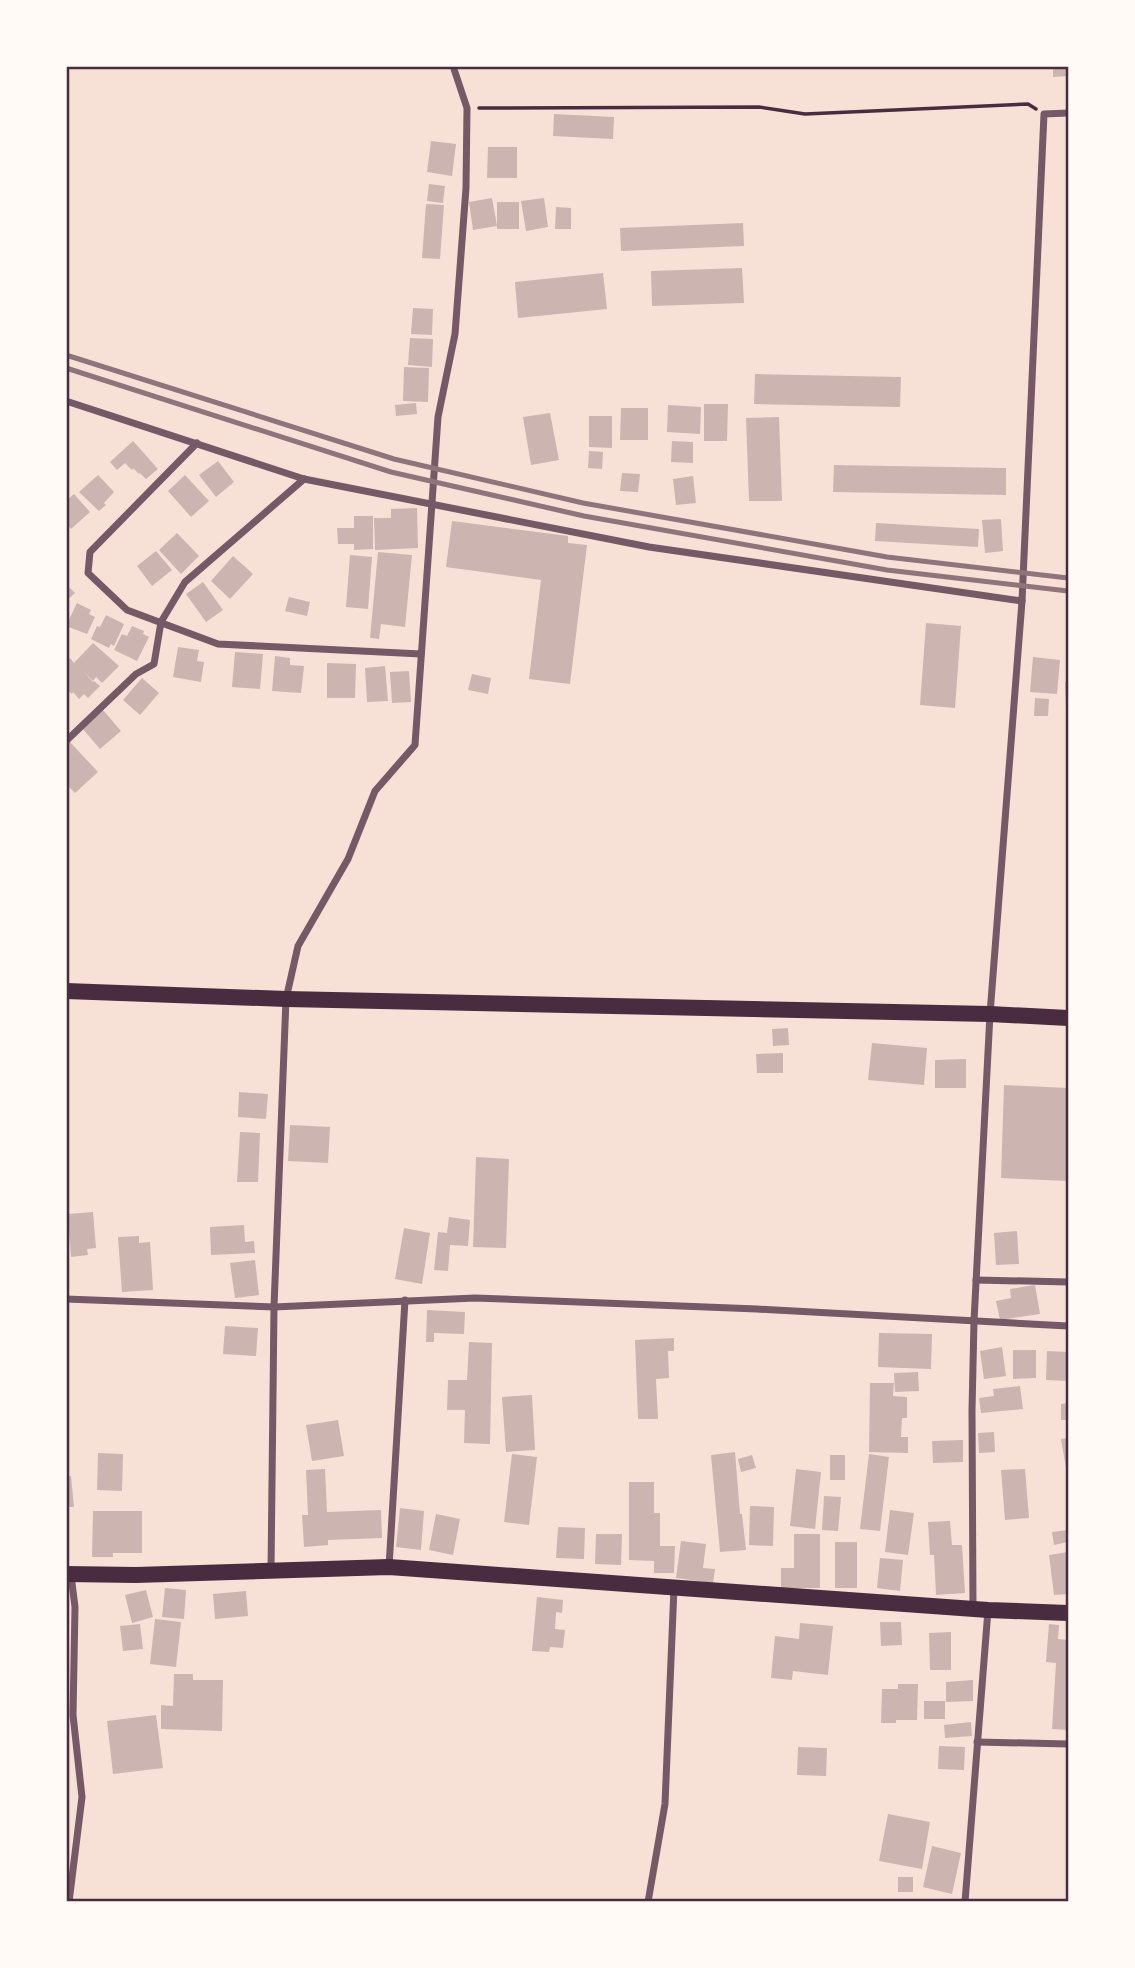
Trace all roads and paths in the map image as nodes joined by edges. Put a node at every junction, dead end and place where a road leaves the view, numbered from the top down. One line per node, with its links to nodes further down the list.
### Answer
1 (453, 66): 2 (street)
2 (467, 108): 4 (path); 8 (street)
3 (1069, 113): 4 (street)
4 (1044, 114): 9 (street)
5 (66, 401): 6 (street)
6 (197, 443): 7 (street); 10 (street)
7 (304, 479): 8 (street); 10 (street)
8 (433, 504): 9 (street); 11 (street)
9 (1022, 601): 15 (street)
10 (161, 622): 11 (street); 12 (street)
11 (421, 654): 14 (street)
12 (66, 741)
13 (66, 991): 14 (main road)
14 (286, 999): 15 (main road); 21 (street)
15 (990, 1014): 16 (main road); 17 (street)
16 (1069, 1018)
17 (976, 1280): 18 (street); 22 (street)
18 (1069, 1283)
19 (66, 1300): 21 (street)
20 (405, 1300): 21 (street); 22 (street); 24 (street)
21 (274, 1307): 25 (street)
22 (974, 1321): 23 (street); 28 (street)
23 (1069, 1326)
24 (389, 1567): 25 (main road); 27 (main road)
25 (271, 1571): 26 (main road)
26 (69, 1574): 32 (street)
27 (674, 1587): 28 (main road); 33 (street)
28 (980, 1609): 29 (main road); 30 (street)
29 (1069, 1613)
30 (977, 1742): 31 (street); 34 (street)
31 (1069, 1744)
32 (69, 1902)
33 (648, 1902)
34 (965, 1902)

